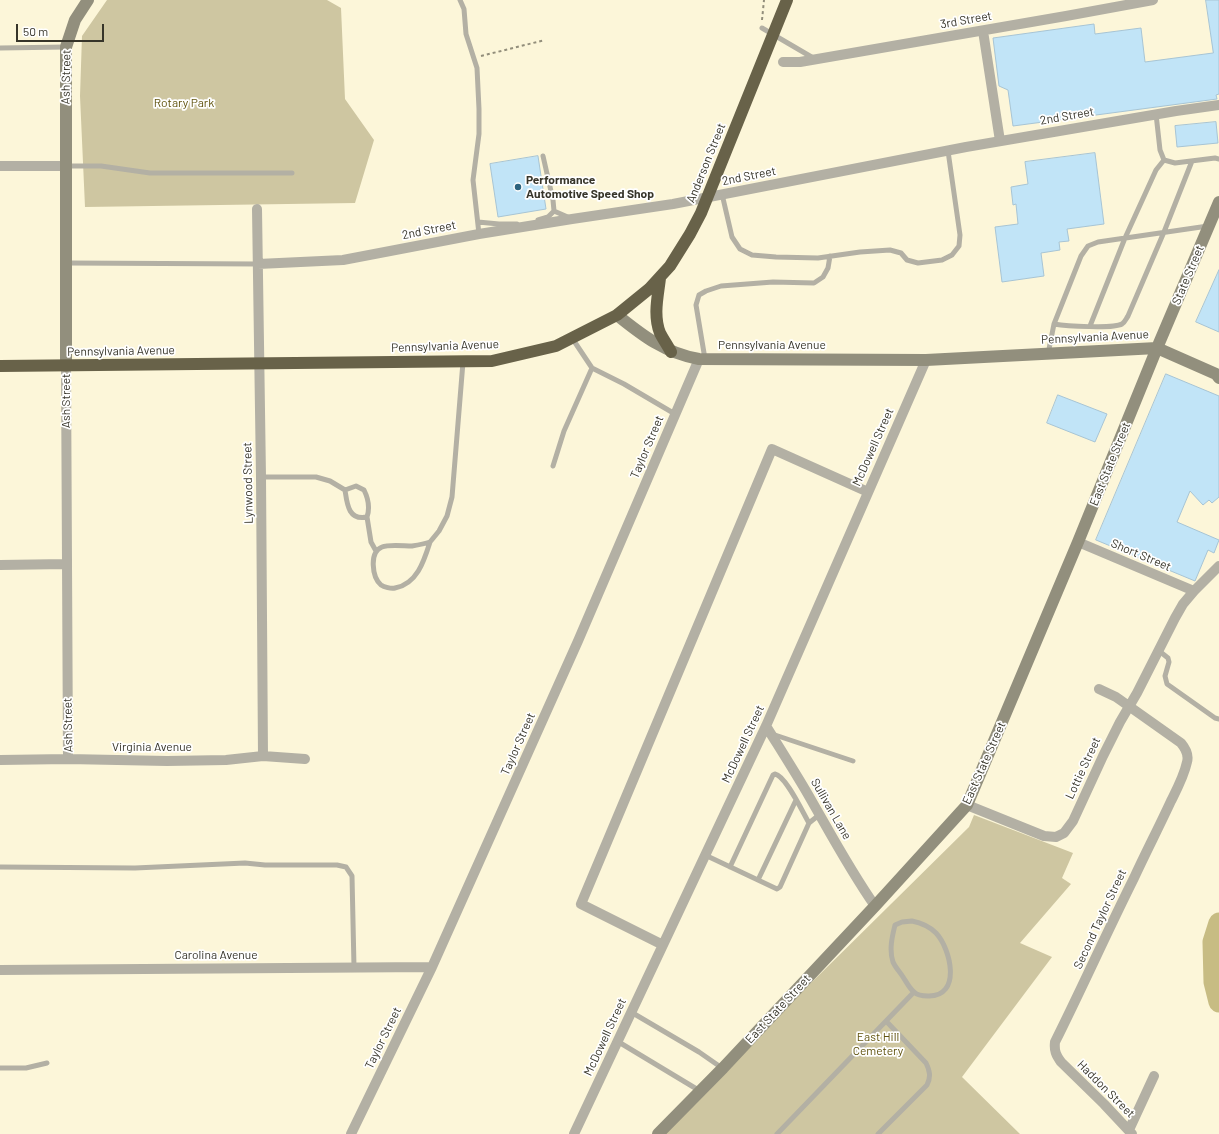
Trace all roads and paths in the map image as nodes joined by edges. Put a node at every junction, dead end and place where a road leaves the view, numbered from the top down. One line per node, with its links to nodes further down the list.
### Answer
1 (88, 0): 9 (street, Ash Street)
2 (460, 0): 11 (lane)
3 (764, 0): 6 (path)
4 (787, 0): 38 (highway, Anderson Street)
5 (1153, 0): 7 (street, 3rd Street)
6 (762, 28): 12 (lane)
7 (982, 31): 12 (street, 3rd Street); 16 (street)
8 (545, 40): 11 (path)
9 (66, 47): 10 (lane); 23 (street, Ash Street)
10 (0, 48)
11 (474, 55): 30 (lane)
12 (815, 59): 13 (street, 3rd Street)
13 (783, 62)
14 (1219, 106): 15 (street, 2nd Street)
15 (1156, 114): 16 (street, 2nd Street); 20 (lane)
16 (1000, 141): 17 (street, 2nd Street)
17 (948, 151): 25 (street, 2nd Street); 35 (lane)
18 (543, 156): 28 (lane)
19 (1219, 158): 21 (lane)
20 (1164, 160): 21 (lane); 34 (lane)
21 (1192, 161): 32 (lane)
22 (0, 166): 23 (street)
23 (66, 166): 24 (lane); 36 (street, Ash Street)
24 (292, 173)
25 (722, 194): 29 (street, 2nd Street); 35 (lane)
26 (1218, 205): 31 (street, State Street)
27 (257, 208): 37 (street, Lynwood Street)
28 (554, 211): 29 (lane); 30 (lane)
29 (572, 219): 33 (street, 2nd Street)
30 (478, 222): 33 (lane)
31 (1209, 226): 32 (lane); 43 (street, State Street)
32 (1164, 232): 34 (lane); 41 (lane)
33 (479, 234): 37 (street, 2nd Street)
34 (1125, 238): 40 (lane); 41 (lane)
35 (830, 256): 46 (lane)
36 (66, 263): 37 (lane); 51 (street, Ash Street)
37 (258, 264): 49 (street, Lynwood Street)
38 (660, 278): 39 (highway, Anderson Street); 44 (highway)
39 (618, 315): 42 (highway, Pennsylvania Avenue); 44 (street, Pennsylvania Avenue)
40 (1054, 324): 41 (lane); 45 (lane)
41 (1090, 326)
42 (572, 338): 48 (highway, Pennsylvania Avenue); 52 (lane)
43 (1157, 348): 45 (street, Pennsylvania Avenue); 53 (street); 61 (street, East State Street)
44 (671, 352): 46 (street, Pennsylvania Avenue)
45 (1048, 354): 47 (street, Pennsylvania Avenue)
46 (702, 359): 47 (street, Pennsylvania Avenue); 54 (street, Taylor Street)
47 (926, 360): 58 (street, McDowell Street)
48 (463, 361): 49 (highway, Pennsylvania Avenue); 60 (lane)
49 (259, 363): 51 (highway, Pennsylvania Avenue); 56 (street, Lynwood Street)
50 (0, 366): 51 (highway, Pennsylvania Avenue)
51 (66, 366): 63 (street, Ash Street)
52 (592, 368): 54 (lane); 55 (lane)
53 (1219, 378)
54 (675, 414): 88 (street, Taylor Street)
55 (553, 466)
56 (261, 477): 57 (lane); 72 (street, Lynwood Street)
57 (345, 490): 59 (lane); 59 (lane)
58 (868, 492): 71 (street, McDowell Street); 86 (street)
59 (367, 517): 62 (lane)
60 (430, 542): 62 (lane); 62 (lane)
61 (1078, 542): 66 (street, Short Street); 78 (street, East State Street)
62 (376, 551)
63 (66, 564): 64 (street); 73 (street, Ash Street)
64 (0, 565)
65 (1219, 566): 66 (street, Lottie Street)
66 (1194, 591): 67 (street, Lottie Street)
67 (1158, 650): 69 (street, Lottie Street); 70 (lane)
68 (1099, 689): 69 (street)
69 (1129, 706): 78 (street, Lottie Street); 95 (street, Second Taylor Street)
70 (1219, 719)
71 (769, 730): 76 (lane); 79 (street, Sullivan Lane); 81 (street, McDowell Street)
72 (263, 756): 73 (street, Virginia Avenue); 74 (street, Virginia Avenue)
73 (68, 759): 75 (street, Virginia Avenue)
74 (304, 759)
75 (0, 760)
76 (853, 761)
77 (796, 800): 80 (lane); 83 (lane); 84 (lane)
78 (967, 805): 85 (street, East State Street)
79 (819, 815): 80 (lane); 85 (street, Sullivan Lane)
80 (809, 823): 84 (lane)
81 (705, 855): 83 (lane); 86 (street, McDowell Street)
82 (0, 867): 87 (lane)
83 (730, 867): 84 (lane)
84 (758, 880)
85 (875, 906): 97 (street, East State Street)
86 (663, 945): 91 (street, McDowell Street)
87 (354, 967): 88 (street, Carolina Avenue); 89 (street, Carolina Avenue)
88 (432, 967): 101 (street, Taylor Street)
89 (0, 970)
90 (914, 992): 90 (lane); 92 (lane)
91 (631, 1012): 93 (street, McDowell Street); 97 (lane)
92 (886, 1021): 104 (lane); 105 (lane)
93 (617, 1041): 99 (lane); 102 (street, McDowell Street)
94 (47, 1062): 96 (lane)
95 (1061, 1062): 100 (street, Haddon Street)
96 (0, 1068)
97 (723, 1068): 99 (street, East State Street)
98 (1154, 1076): 100 (street)
99 (700, 1091): 103 (street, East State Street)
100 (1131, 1132)
101 (350, 1134)
102 (574, 1134)
103 (658, 1134)
104 (777, 1134)
105 (878, 1134)

